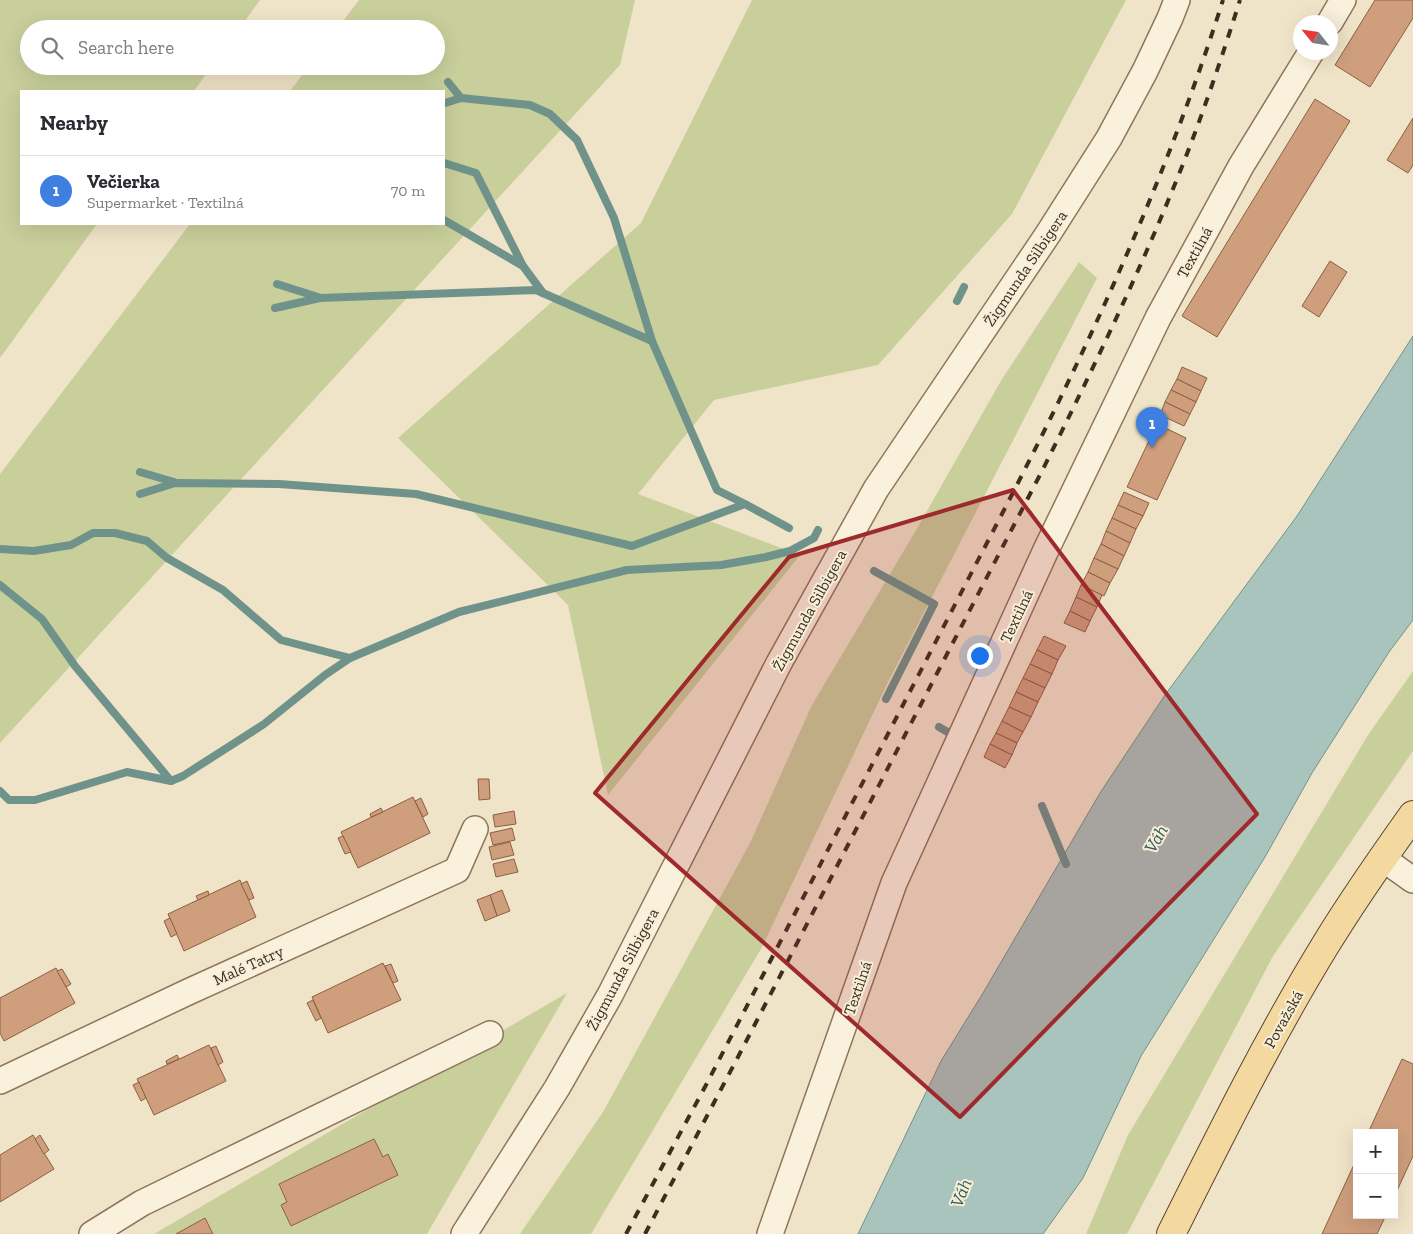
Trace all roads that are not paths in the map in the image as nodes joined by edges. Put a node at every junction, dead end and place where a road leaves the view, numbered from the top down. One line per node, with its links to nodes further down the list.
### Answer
1 (1177, 0): 12 (street, Žigmunda Silbigera)
2 (1344, 0): 3 (street)
3 (1334, 15)
4 (1306, 60): 13 (street, Textilná)
5 (1413, 815): 7 (main road, Považská)
6 (475, 829): 10 (street, Malé Tatry)
7 (1382, 858): 8 (street); 14 (main road, Považská)
8 (1413, 880)
9 (490, 1034): 11 (street)
10 (0, 1081)
11 (92, 1234)
12 (464, 1234)
13 (770, 1234)
14 (1171, 1234)

